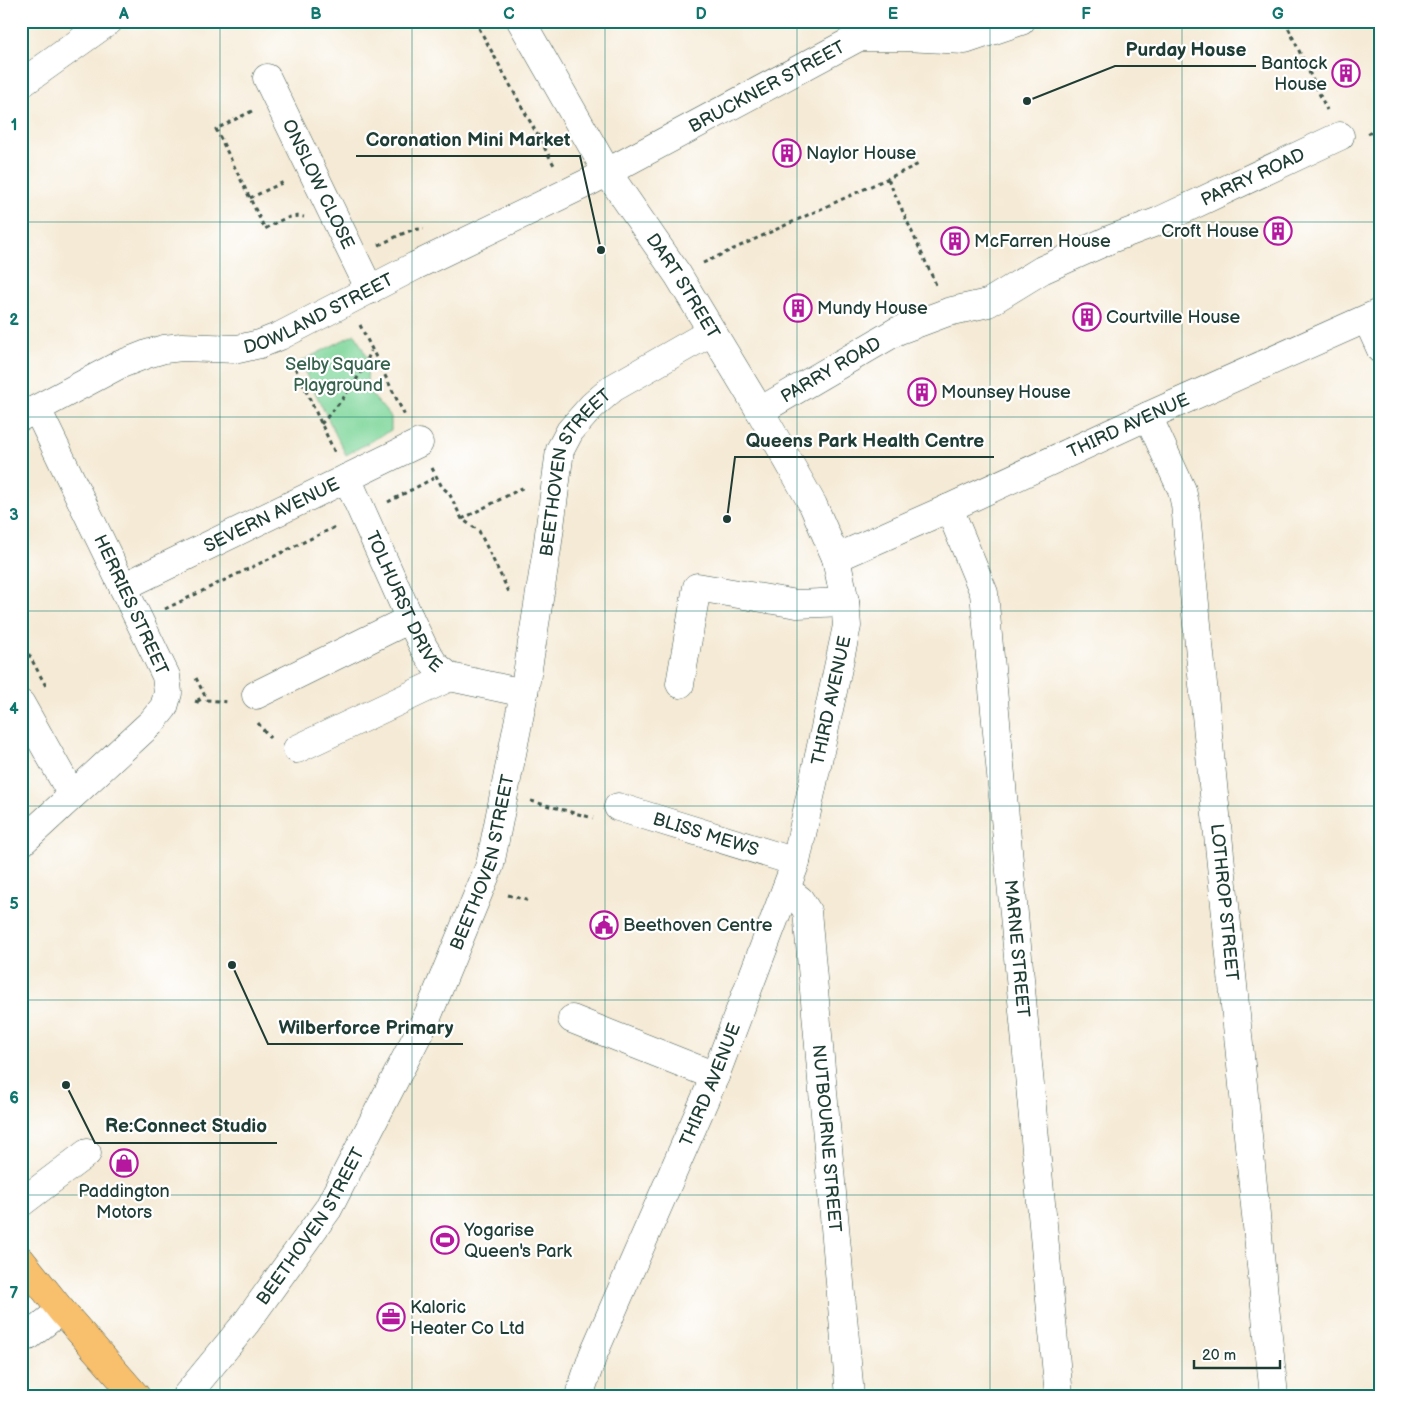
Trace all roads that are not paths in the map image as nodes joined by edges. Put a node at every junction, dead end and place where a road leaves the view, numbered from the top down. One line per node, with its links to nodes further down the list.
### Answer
1 (109, 21): 6 (street)
2 (521, 21): 8 (street, DART STREET)
3 (1021, 21): 4 (street, BRUCKNER STREET)
4 (857, 29): 8 (street, BRUCKNER STREET)
5 (266, 78): 9 (street, ONSLOW CLOSE)
6 (21, 84)
7 (1340, 136): 13 (street, PARRY ROAD)
8 (607, 172): 9 (street, DOWLAND STREET); 11 (street, DART STREET)
9 (359, 295): 14 (street, DOWLAND STREET)
10 (1374, 316): 12 (street); 15 (street, THIRD AVENUE)
11 (711, 332): 13 (street, DART STREET); 25 (street, BEETHOVEN STREET)
12 (1381, 350)
13 (760, 411): 19 (street, DART STREET)
14 (29, 413): 20 (street, HERRIES STREET)
15 (1148, 416): 18 (street, THIRD AVENUE); 46 (street, LOTHROP STREET)
16 (419, 443): 17 (street, SEVERN AVENUE)
17 (347, 478): 20 (street, SEVERN AVENUE); 22 (street, TOLHURST DRIVE)
18 (948, 508): 19 (street, THIRD AVENUE); 45 (street, MARNE STREET)
19 (836, 558): 21 (street, THIRD AVENUE)
20 (123, 587): 29 (street, HERRIES STREET)
21 (845, 602): 24 (street); 32 (street, THIRD AVENUE)
22 (410, 619): 23 (street, TOLHURST DRIVE); 27 (street)
23 (450, 677): 25 (street, TOLHURST DRIVE); 28 (street)
24 (680, 684)
25 (524, 693): 42 (street, BEETHOVEN STREET)
26 (21, 704): 29 (street)
27 (255, 707)
28 (297, 749)
29 (72, 795): 31 (street, HERRIES STREET)
30 (618, 807): 32 (street, BLISS MEWS)
31 (21, 842)
32 (796, 862): 33 (street, THIRD AVENUE)
33 (786, 889): 35 (street, THIRD AVENUE); 44 (street, NUTBOURNE STREET)
34 (572, 1019): 35 (street)
35 (715, 1076): 43 (street, THIRD AVENUE)
36 (87, 1154): 37 (street)
37 (21, 1203)
38 (21, 1260): 39 (main road)
39 (62, 1310): 40 (street); 41 (main road)
40 (30, 1336)
41 (136, 1396)
42 (186, 1396)
43 (579, 1396)
44 (850, 1396)
45 (1059, 1396)
46 (1274, 1396)

